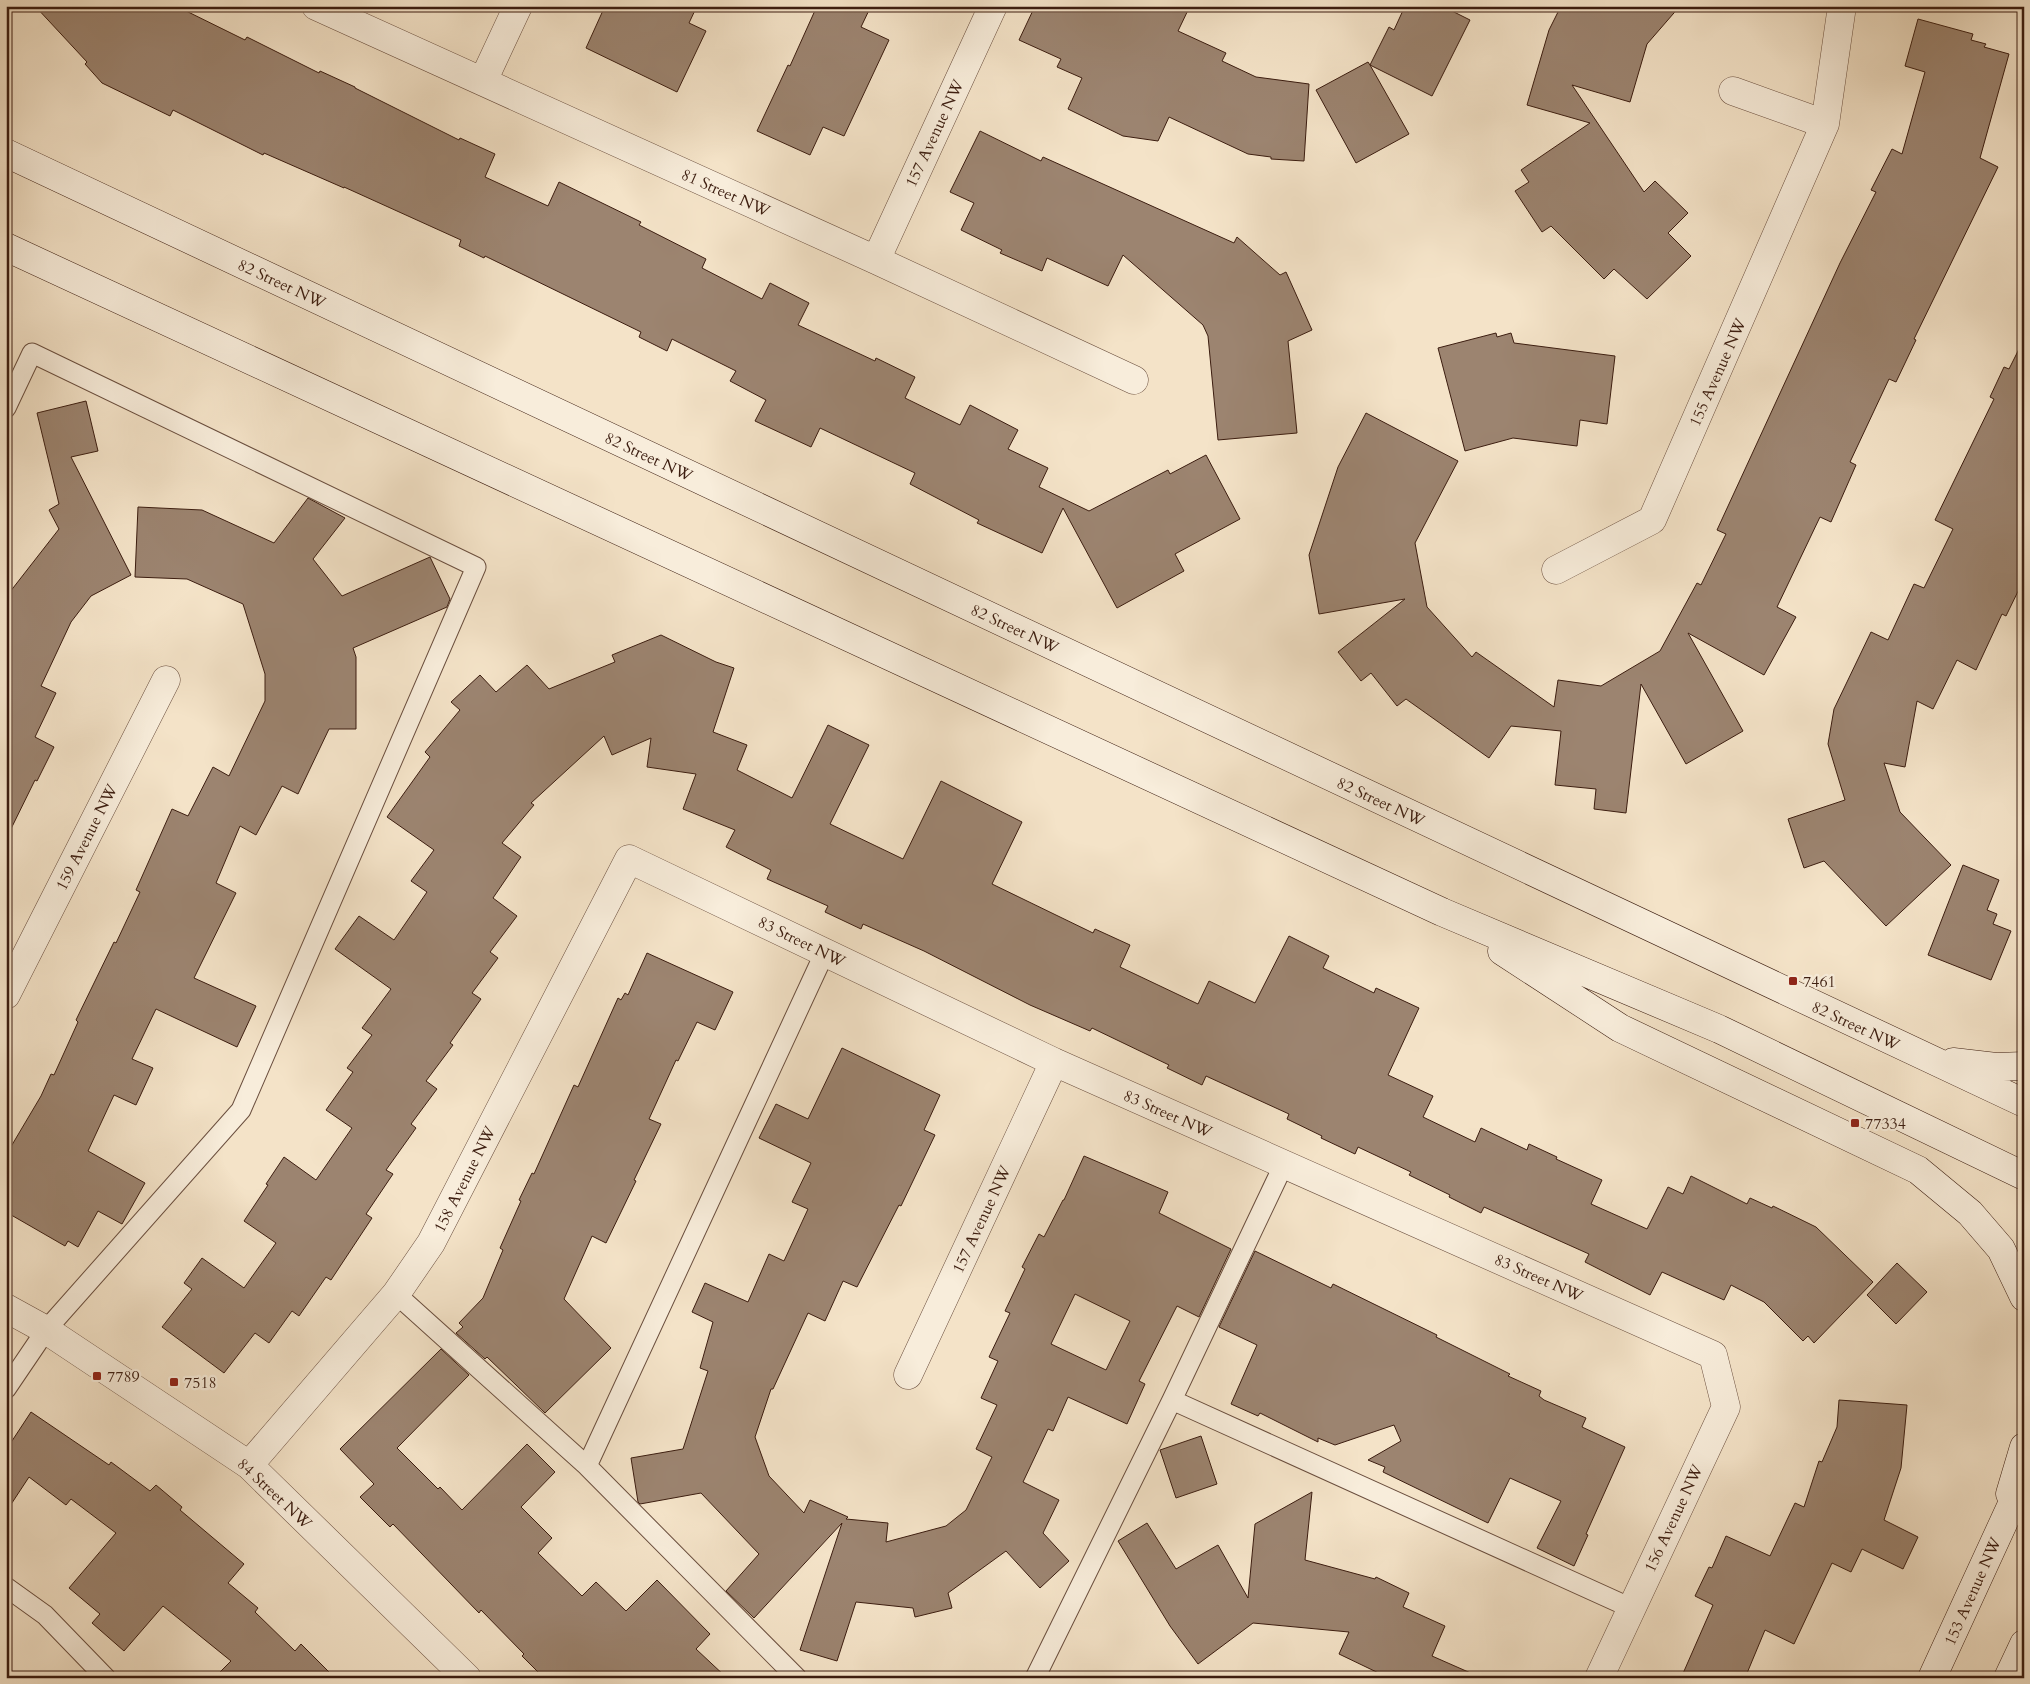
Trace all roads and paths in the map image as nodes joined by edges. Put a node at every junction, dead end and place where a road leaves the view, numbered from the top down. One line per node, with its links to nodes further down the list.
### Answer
1 (316, 6): 5 (street, 81 Street NW)
2 (518, 6): 5 (street)
3 (993, 6): 10 (street, 157 Avenue NW)
4 (1842, 6): 7 (street, 155 Avenue NW)
5 (483, 81): 10 (street, 81 Street NW)
6 (1733, 91): 7 (street)
7 (1825, 124): 13 (street, 155 Avenue NW)
8 (6, 153): 19 (street, 82 Street NW)
9 (6, 247): 16 (street)
10 (876, 260): 11 (street, 81 Street NW)
11 (1134, 380)
12 (6, 408): 28 (lane)
13 (1556, 570)
14 (166, 680): 18 (street, 159 Avenue NW)
15 (630, 859): 17 (street, 83 Street NW); 25 (street, 158 Avenue NW)
16 (1442, 912): 24 (street); 26 (street)
17 (825, 952): 20 (street, 83 Street NW); 35 (lane)
18 (6, 995)
19 (1929, 1059): 21 (street); 22 (street, 82 Street NW)
20 (1054, 1062): 23 (street, 83 Street NW); 30 (street, 157 Avenue NW)
21 (2024, 1066)
22 (2024, 1103)
23 (1284, 1164): 29 (street, 83 Street NW); 32 (lane)
24 (2024, 1176)
25 (396, 1294): 34 (street, 158 Avenue NW); 35 (lane)
26 (2024, 1297)
27 (6, 1308): 28 (street, 84 Street NW)
28 (46, 1330): 31 (lane); 34 (street, 84 Street NW)
29 (1713, 1354): 39 (street, 156 Avenue NW)
30 (908, 1375)
31 (6, 1389)
32 (1172, 1400): 39 (lane); 44 (lane)
33 (2024, 1447): 37 (street)
34 (249, 1465): 42 (street, 84 Street NW)
35 (587, 1466): 43 (lane)
36 (2024, 1478): 37 (street, 153 Avenue NW)
37 (2001, 1527): 46 (street, 153 Avenue NW)
38 (6, 1587): 41 (lane)
39 (1631, 1608): 45 (street, 156 Avenue NW)
40 (2024, 1644): 47 (street)
41 (106, 1678)
42 (467, 1678)
43 (797, 1678)
44 (1035, 1678)
45 (1599, 1678)
46 (1932, 1678)
47 (2008, 1678)

